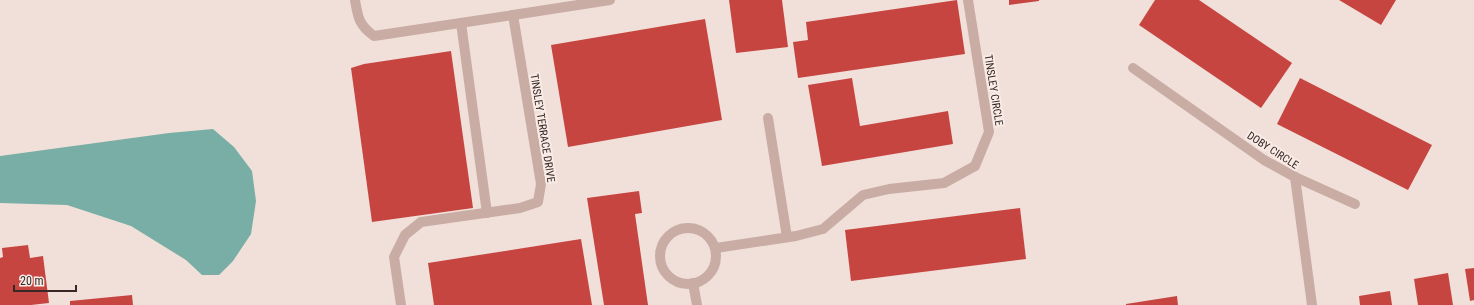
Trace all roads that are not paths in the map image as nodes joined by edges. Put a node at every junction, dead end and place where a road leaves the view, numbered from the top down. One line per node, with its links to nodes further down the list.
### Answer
1 (355, 0): 5 (street)
2 (610, 0): 4 (street)
3 (968, 0): 11 (street, TINSLEY CIRCLE)
4 (513, 15): 5 (street); 10 (street, TINSLEY TERRACE DRIVE)
5 (461, 23): 10 (street)
6 (1133, 68): 8 (street, DOBY CIRCLE)
7 (768, 118): 11 (street)
8 (1295, 177): 9 (street); 16 (street, DOBY CIRCLE)
9 (1356, 204)
10 (487, 213): 14 (street, TINSLEY TERRACE DRIVE)
11 (787, 237): 12 (street, TINSLEY CIRCLE)
12 (716, 248): 13 (street); 13 (street)
13 (693, 283): 15 (street)
14 (401, 305)
15 (697, 305)
16 (1312, 305)

